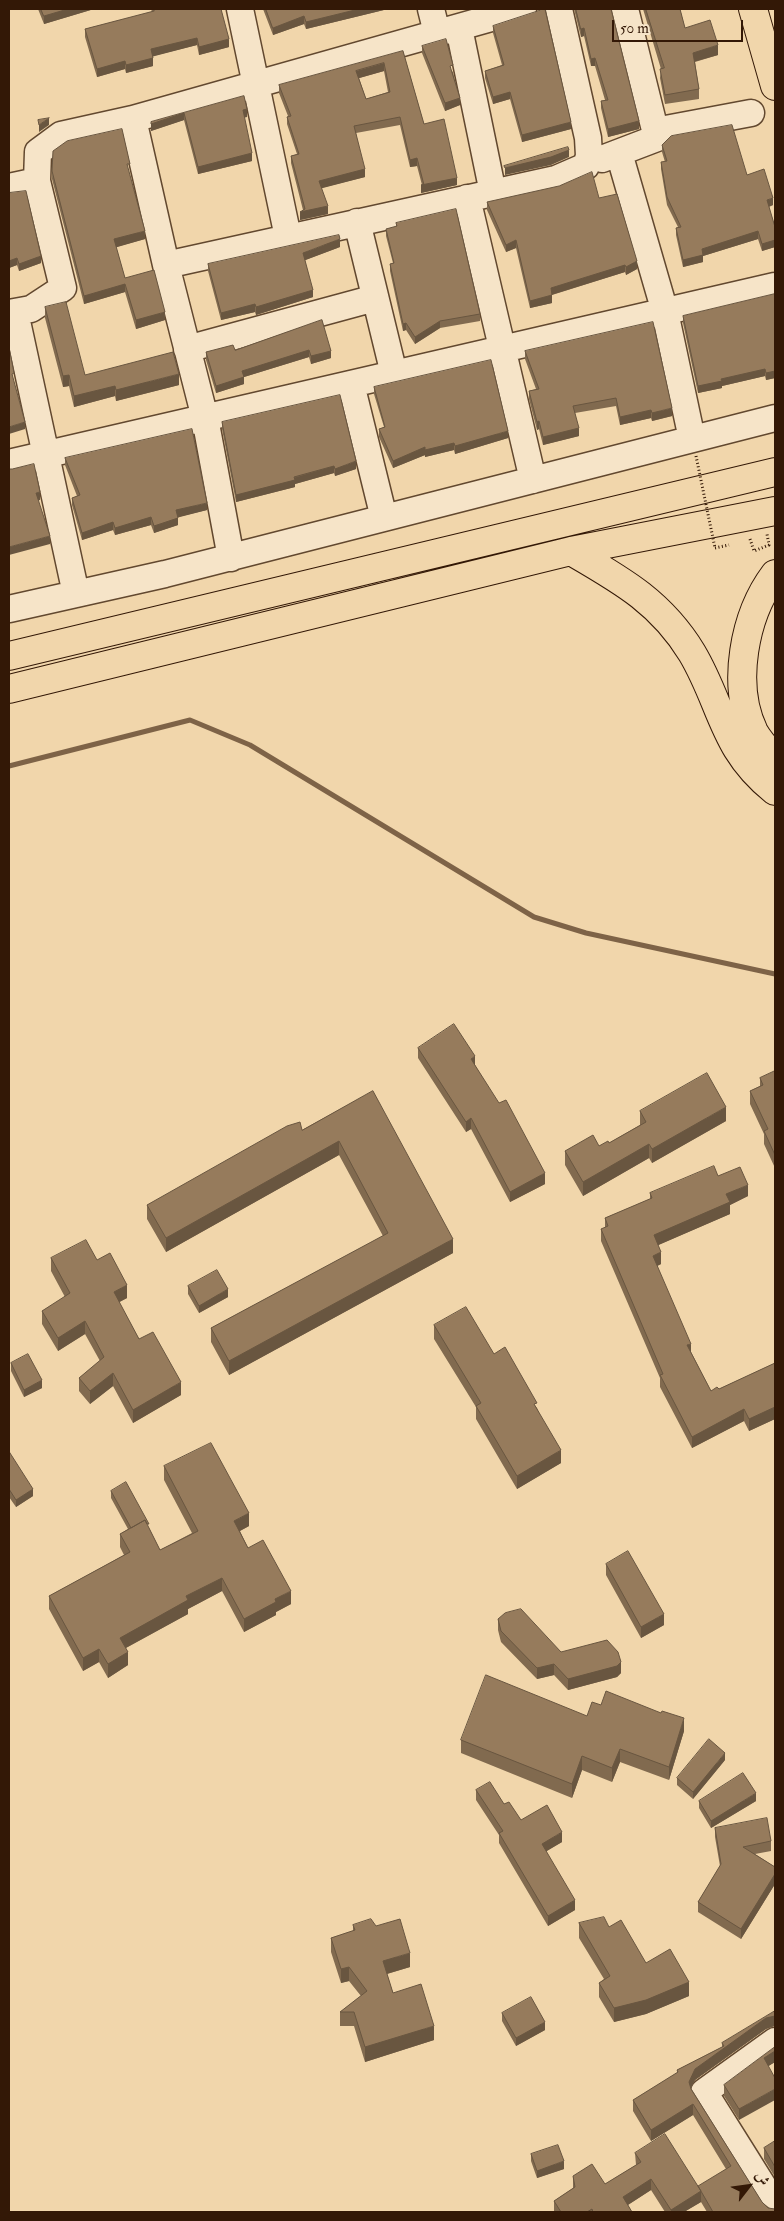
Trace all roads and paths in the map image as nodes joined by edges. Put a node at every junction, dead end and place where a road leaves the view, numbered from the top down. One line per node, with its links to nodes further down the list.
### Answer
1 (240, 9): 7 (street)
2 (523, 9): 6 (street)
3 (558, 9): 13 (street)
4 (625, 9): 11 (street)
5 (753, 9): 8 (highway)
6 (442, 23): 7 (street); 16 (street)
7 (256, 83): 10 (street); 19 (street)
8 (775, 86)
9 (751, 112): 11 (street)
10 (133, 119): 14 (street); 20 (street)
11 (655, 131): 12 (street)
12 (619, 153): 13 (street); 23 (street)
13 (586, 166): 16 (street)
14 (37, 181): 15 (street); 24 (street)
15 (9, 187)
16 (493, 193): 17 (street)
17 (467, 198): 18 (street); 26 (street)
18 (357, 222): 19 (street); 22 (street)
19 (288, 237): 20 (street)
20 (166, 265): 25 (street)
21 (775, 286): 23 (street)
22 (375, 298): 25 (street); 27 (street)
23 (665, 312): 26 (street); 31 (street)
24 (12, 313): 32 (street)
25 (187, 349): 29 (street)
26 (502, 349): 27 (street); 35 (street)
27 (394, 374): 28 (street)
28 (351, 384): 29 (street); 37 (street)
29 (205, 418): 32 (street); 42 (street)
30 (775, 418): 31 (street)
31 (694, 448): 35 (street); 39 (path, bridge)
32 (45, 455): 33 (street); 44 (street)
33 (9, 463)
34 (775, 472): 46 (highway)
35 (533, 480): 37 (street)
36 (775, 511): 40 (highway)
37 (384, 518): 42 (street)
38 (742, 541): 41 (path)
39 (733, 544)
40 (571, 551): 47 (highway); 49 (highway)
41 (754, 551)
42 (230, 558): 44 (street)
43 (775, 574): 48 (highway)
44 (76, 594): 45 (street)
45 (9, 609)
46 (9, 656)
47 (9, 689)
48 (775, 759)
49 (775, 791)
50 (775, 2041): 51 (street)
51 (775, 2204)

